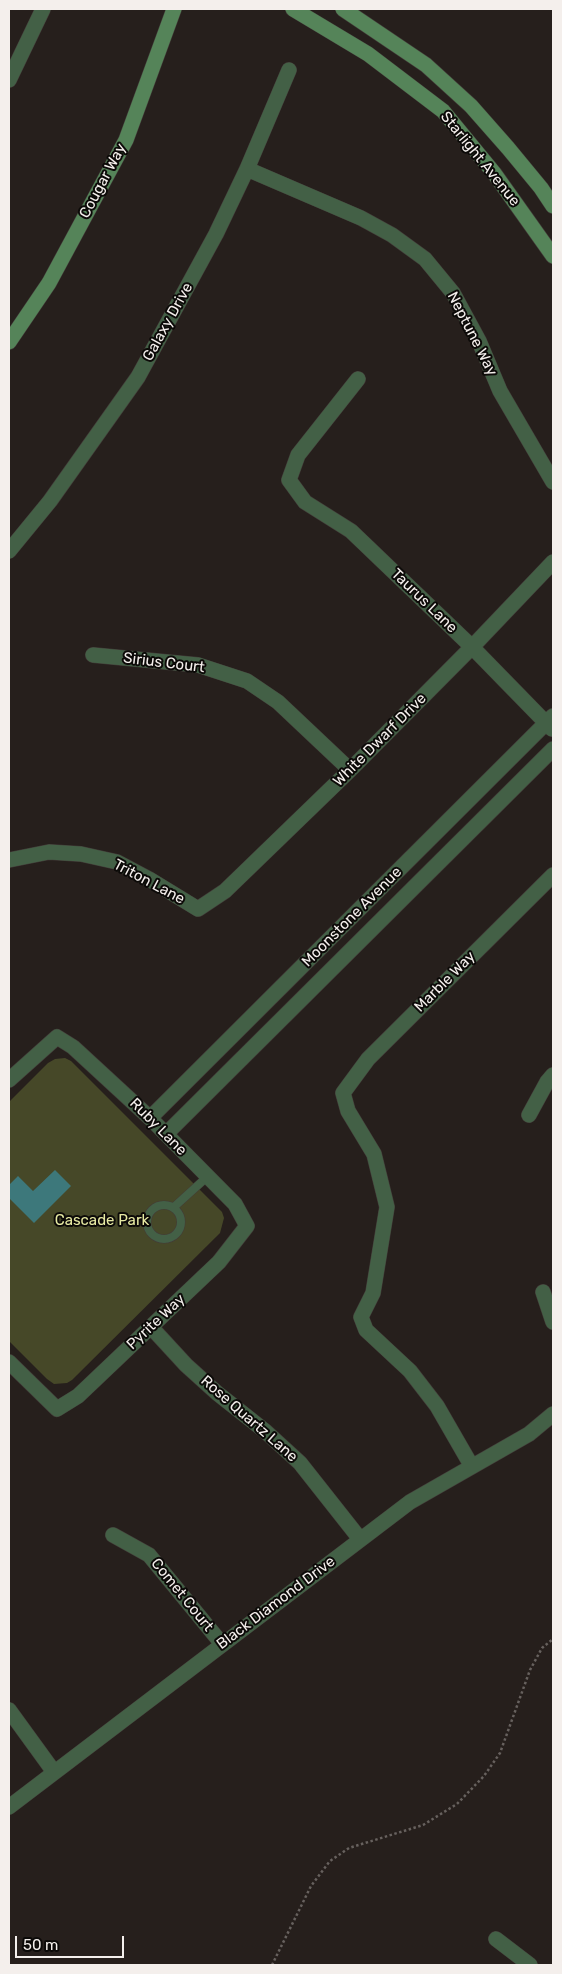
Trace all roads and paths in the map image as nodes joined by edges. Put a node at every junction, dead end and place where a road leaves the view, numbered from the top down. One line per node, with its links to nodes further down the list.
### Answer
1 (43, 9): 6 (street)
2 (174, 9): 10 (street, Cougar Way)
3 (293, 9): 9 (street, Starlight Avenue)
4 (343, 9): 8 (street, Starlight Avenue)
5 (289, 70): 7 (street, Galaxy Drive)
6 (9, 80)
7 (247, 169): 12 (street, Neptune Way); 13 (street, Galaxy Drive)
8 (553, 206)
9 (553, 256)
10 (9, 342)
11 (358, 380): 15 (street, Taurus Lane)
12 (553, 482)
13 (9, 551)
14 (553, 562): 15 (street, White Dwarf Drive)
15 (472, 647): 17 (street, Taurus Lane); 19 (street, White Dwarf Drive)
16 (93, 655): 19 (street, Sirius Court)
17 (551, 723): 26 (street, Moonstone Avenue)
18 (553, 749): 27 (street, Moonstone Avenue)
19 (350, 770): 22 (street, White Dwarf Drive)
20 (9, 860): 22 (street, Triton Lane)
21 (550, 884): 36 (street, Marble Way)
22 (198, 909)
23 (553, 1075): 25 (street)
24 (9, 1080): 26 (street, Ruby Lane)
25 (529, 1115)
26 (150, 1118): 27 (street, Ruby Lane)
27 (166, 1134): 28 (street, Ruby Lane)
28 (207, 1177): 29 (lane); 30 (street, Ruby Lane)
29 (174, 1207): 29 (lane)
30 (247, 1226): 33 (street, Pyrite Way)
31 (543, 1292): 32 (street)
32 (553, 1322)
33 (151, 1327): 34 (street, Pyrite Way); 38 (street, Rose Quartz Lane)
34 (9, 1362)
35 (553, 1414): 36 (street, Black Diamond Drive)
36 (471, 1465): 38 (street, Black Diamond Drive)
37 (113, 1535): 40 (street, Comet Court)
38 (360, 1539): 40 (street, Black Diamond Drive)
39 (553, 1639): 45 (path)
40 (222, 1644): 42 (street, Black Diamond Drive)
41 (9, 1710): 42 (street)
42 (54, 1772): 43 (street, Black Diamond Drive)
43 (9, 1807)
44 (496, 1939): 46 (street)
45 (272, 1965)
46 (530, 1965)

